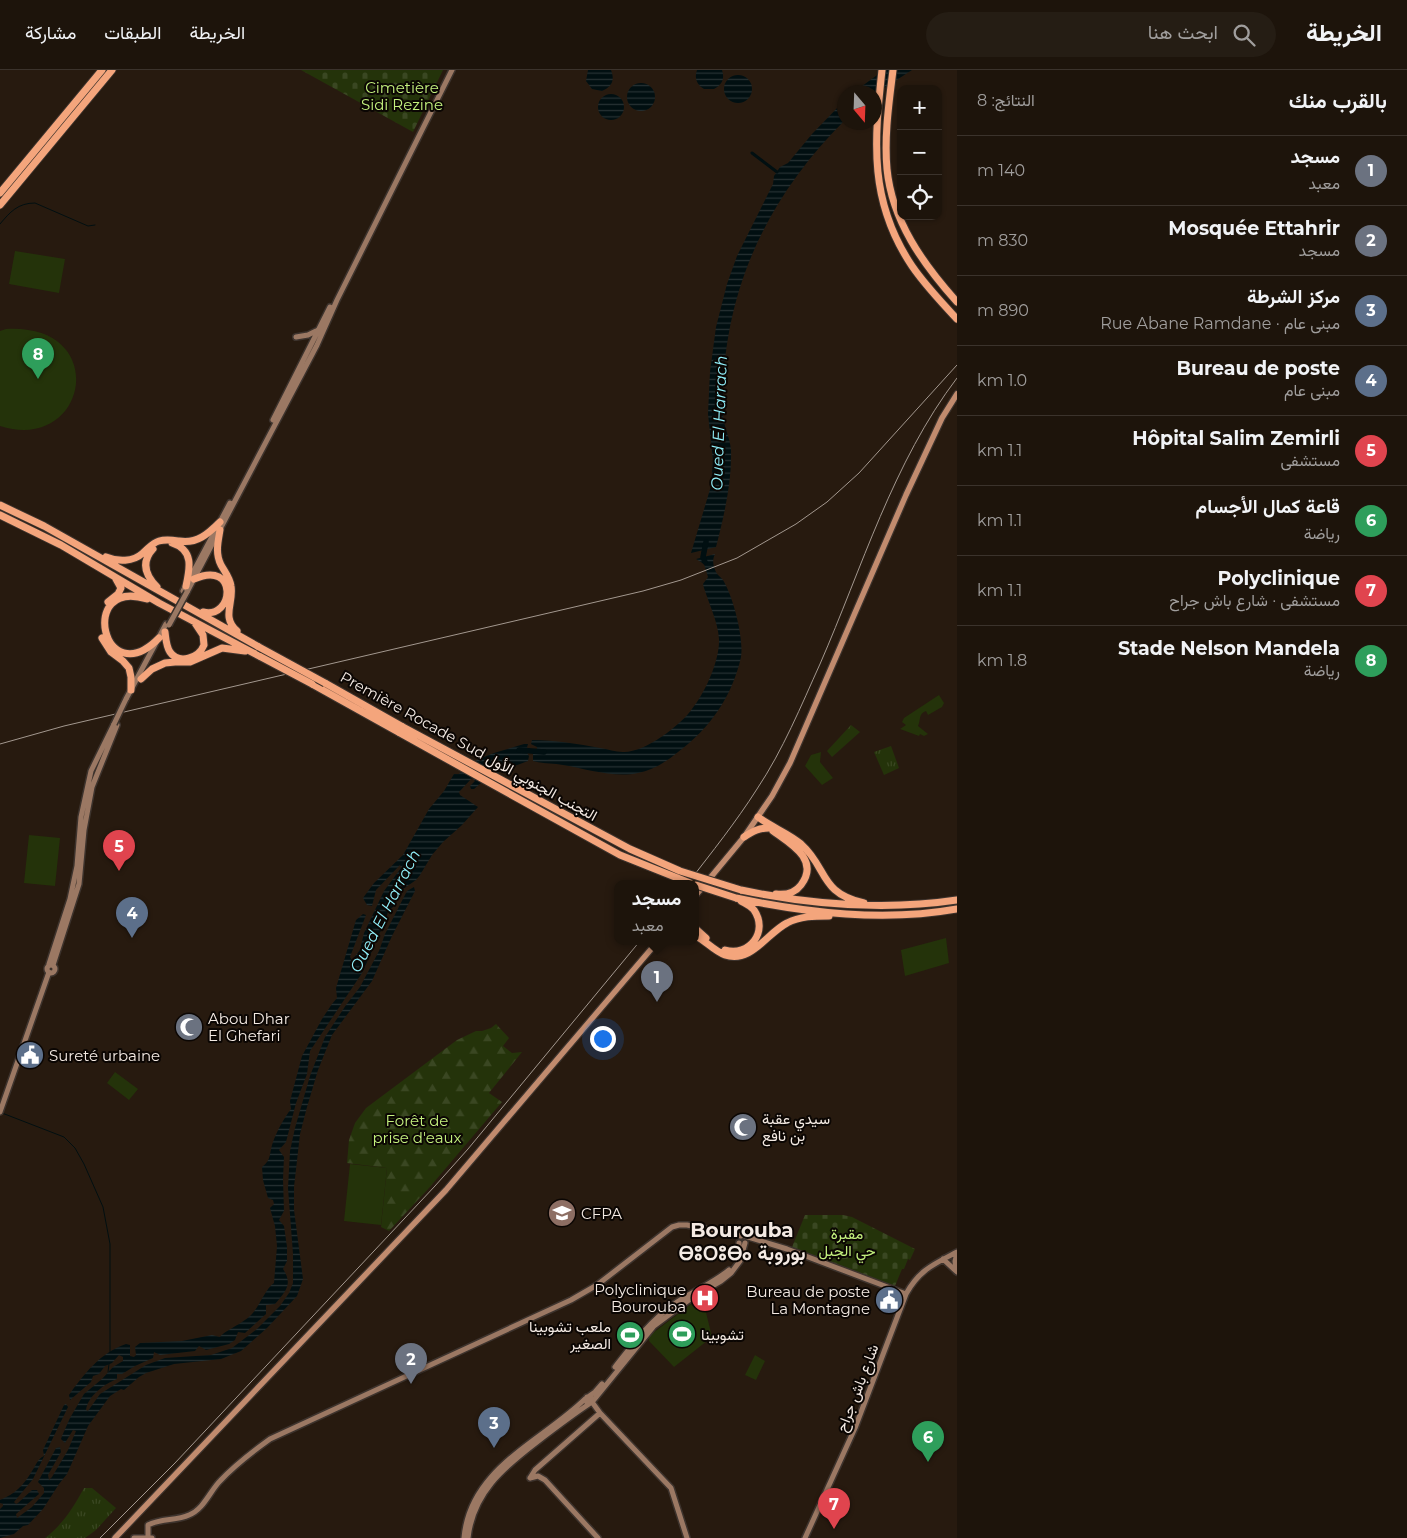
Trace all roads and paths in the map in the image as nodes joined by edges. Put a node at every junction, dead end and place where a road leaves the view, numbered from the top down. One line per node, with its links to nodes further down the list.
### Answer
1 (102, 70): 6 (highway)
2 (112, 70): 7 (highway)
3 (450, 70): 10 (main road); 15 (main road)
4 (882, 70): 9 (highway)
5 (893, 70): 8 (highway)
6 (0, 193)
7 (0, 205)
8 (957, 302)
9 (957, 319)
10 (318, 330): 11 (main road); 15 (main road)
11 (296, 337)
12 (957, 394): 32 (main road)
13 (0, 505): 16 (highway, Première Rocade Sud التجنب الجنوبي الأول)
14 (0, 515): 17 (highway, Première Rocade Sud التجنب الجنوبي الأول)
15 (220, 526): 16 (highway); 18 (main road); 19 (main road); 26 (highway)
16 (92, 552): 20 (highway, Première Rocade Sud التجنب الجنوبي الأول)
17 (114, 577): 21 (highway, Première Rocade Sud التجنب الجنوبي الأول); 29 (highway)
18 (194, 579): 19 (main road); 22 (highway)
19 (185, 590): 20 (highway); 24 (main road, bridge)
20 (164, 594): 22 (highway, Première Rocade Sud التجنب الجنوبي الأول)
21 (159, 603): 23 (highway, Première Rocade Sud التجنب الجنوبي الأول); 25 (highway)
22 (192, 609): 26 (highway, Première Rocade Sud التجنب الجنوبي الأول)
23 (189, 618): 24 (highway); 27 (highway, Première Rocade Sud التجنب الجنوبي الأول)
24 (167, 627): 25 (main road); 28 (main road)
25 (159, 638): 29 (main road)
26 (259, 647): 31 (highway, Première Rocade Sud التجنب الجنوبي الأول, bridge)
27 (251, 652): 28 (highway); 31 (highway, Première Rocade Sud التجنب الجنوبي الأول, bridge)
28 (141, 679): 30 (main road)
29 (131, 690): 30 (main road)
30 (128, 700): 47 (main road, bridge)
31 (401, 730): 35 (highway, Première Rocade Sud التجنب الجنوبي الأول, bridge); 37 (highway, Première Rocade Sud التجنب الجنوبي الأول, bridge)
32 (757, 819): 33 (highway); 34 (main road); 41 (highway)
33 (769, 828): 34 (highway); 37 (highway)
34 (744, 837): 38 (main road)
35 (682, 880)
36 (699, 886): 39 (highway, bridge)
37 (741, 890): 41 (highway, Première Rocade Sud التجنب الجنوبي الأول)
38 (699, 891)
39 (736, 898): 43 (highway); 44 (highway)
40 (957, 899): 41 (highway, Première Rocade Sud التجنب الجنوبي الأول)
41 (879, 906)
42 (957, 910): 43 (highway)
43 (874, 915): 45 (highway)
44 (699, 932)
45 (699, 938)
46 (655, 945): 56 (main road)
47 (0, 1112)
48 (742, 1240): 52 (main road); 53 (main road); 54 (main road); 58 (main road)
49 (957, 1253): 50 (main road, شارع باش جراح); 51 (main road)
50 (943, 1259): 51 (main road); 52 (main road, شارع باش جراح)
51 (957, 1272)
52 (906, 1294): 63 (main road, شارع باش جراح)
53 (587, 1397): 54 (main road); 60 (main road)
54 (591, 1402): 55 (main road); 60 (main road)
55 (600, 1413): 61 (main road); 62 (main road)
56 (115, 1538)
57 (134, 1538): 58 (main road)
58 (148, 1538): 59 (main road)
59 (152, 1538)
60 (466, 1538)
61 (598, 1538)
62 (687, 1538)
63 (805, 1538)

